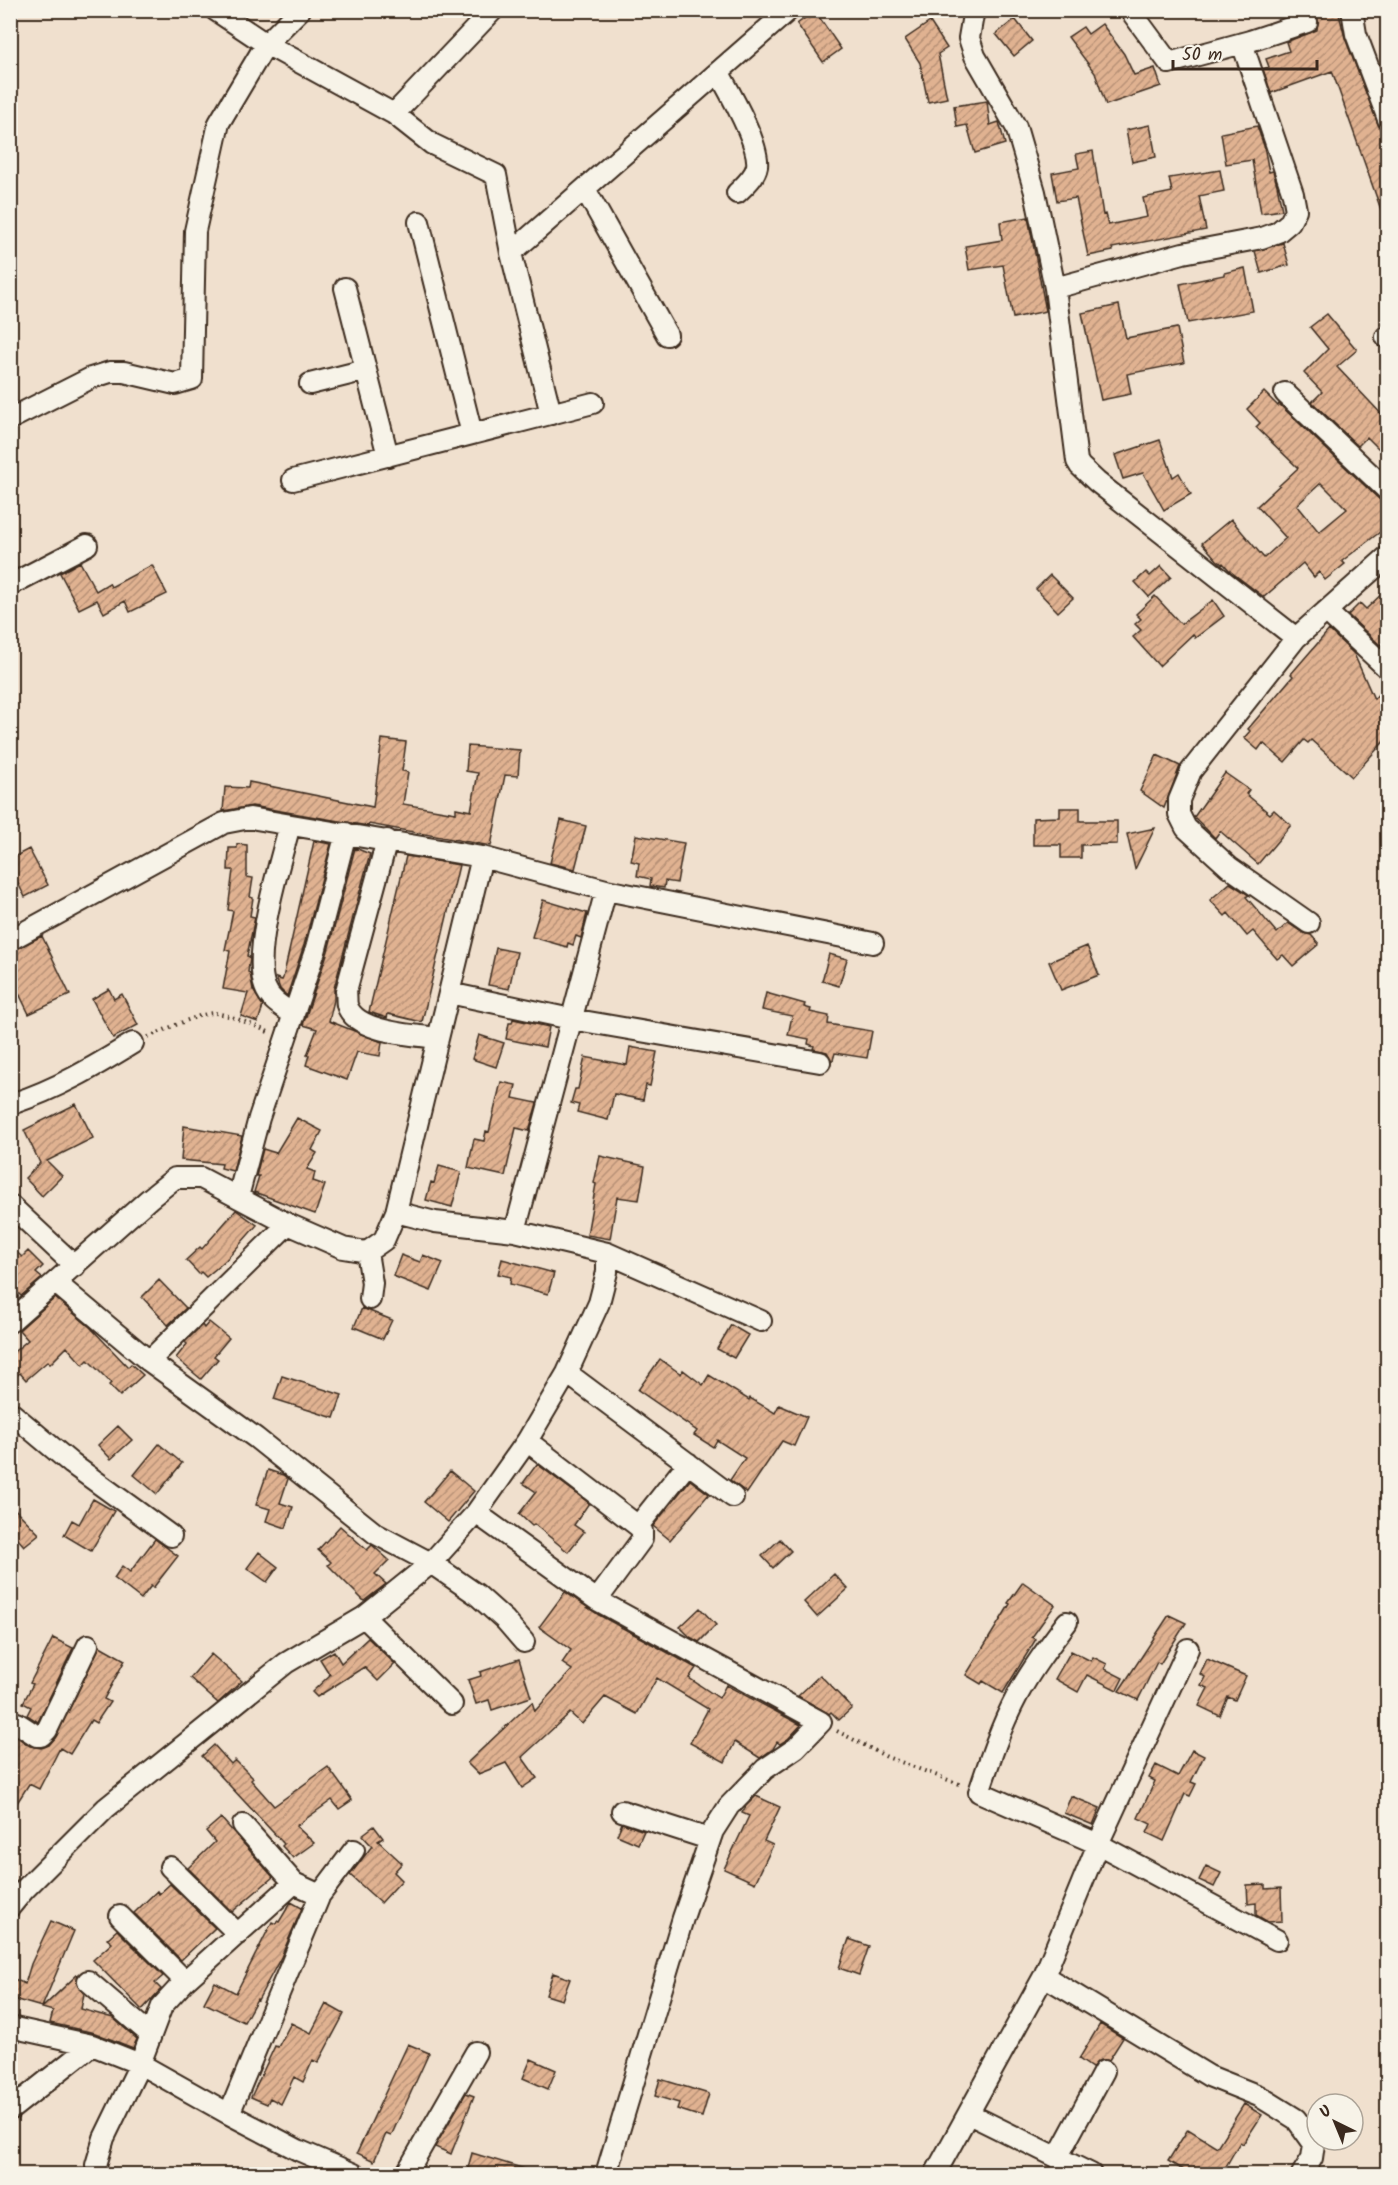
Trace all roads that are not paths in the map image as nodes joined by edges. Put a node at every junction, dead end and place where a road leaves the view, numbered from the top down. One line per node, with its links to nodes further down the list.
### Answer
1 (215, 10): 10 (street)
2 (300, 10): 10 (street)
3 (493, 10): 12 (street)
4 (789, 10): 11 (street)
5 (976, 10): 19 (street)
6 (1130, 10): 9 (street)
7 (1352, 10): 13 (street)
8 (1306, 22): 9 (street)
9 (1242, 43): 19 (street)
10 (266, 44): 12 (street); 26 (street)
11 (719, 73): 14 (street); 15 (street)
12 (394, 114): 17 (street)
13 (1388, 119)
14 (585, 189): 17 (street); 20 (street)
15 (738, 193)
16 (418, 222): 27 (street)
17 (511, 253): 25 (street)
18 (345, 288): 21 (street)
19 (1055, 288): 35 (street)
20 (667, 335)
21 (366, 369): 22 (street); 28 (street)
22 (310, 384)
23 (1285, 393): 30 (street)
24 (593, 403): 25 (street)
25 (551, 414): 27 (street)
26 (10, 419)
27 (472, 434): 28 (street)
28 (388, 456): 29 (street)
29 (293, 480)
30 (1388, 491)
31 (87, 545): 33 (street)
32 (1388, 556): 34 (street)
33 (10, 585)
34 (1326, 611): 35 (street); 36 (street)
35 (1296, 638): 42 (street)
36 (1388, 669)
37 (290, 825): 38 (street); 43 (street); 46 (street)
38 (346, 833): 39 (street); 46 (street)
39 (387, 840): 40 (street); 48 (street)
40 (482, 857): 41 (street); 45 (street)
41 (606, 890): 44 (street); 47 (street)
42 (1309, 922)
43 (10, 940)
44 (873, 943)
45 (449, 993): 47 (street); 48 (street)
46 (294, 1015): 52 (street)
47 (571, 1019): 50 (street); 56 (street)
48 (438, 1038): 54 (street)
49 (133, 1043): 51 (street)
50 (820, 1062)
51 (12, 1101)
52 (238, 1197): 55 (street); 59 (street)
53 (10, 1205): 59 (street)
54 (396, 1212): 56 (street); 57 (street)
55 (288, 1224): 57 (street); 64 (street)
56 (515, 1231): 58 (street)
57 (367, 1252): 61 (street)
58 (607, 1253): 62 (street); 65 (street)
59 (75, 1266): 60 (street)
60 (56, 1283): 63 (street); 64 (street)
61 (370, 1299)
62 (761, 1321)
63 (10, 1322)
64 (149, 1361): 73 (street)
65 (567, 1373): 67 (street); 68 (street)
66 (10, 1412): 72 (street)
67 (526, 1441): 70 (street); 71 (street)
68 (688, 1463): 69 (street); 71 (street)
69 (733, 1497)
70 (476, 1514): 73 (street); 74 (street)
71 (638, 1526): 74 (street)
72 (171, 1536)
73 (431, 1563): 75 (street); 77 (street)
74 (597, 1600): 84 (street)
75 (364, 1617): 80 (street); 90 (street)
76 (1066, 1622): 85 (street)
77 (524, 1642)
78 (88, 1645): 81 (street)
79 (1188, 1649): 85 (street)
80 (452, 1704)
81 (10, 1721)
82 (622, 1810): 84 (street)
83 (243, 1826): 88 (street)
84 (710, 1839): 110 (street)
85 (1098, 1844): 93 (street); 94 (street)
86 (354, 1850): 89 (street)
87 (170, 1868): 92 (street)
88 (294, 1882): 89 (street); 92 (street)
89 (320, 1895): 105 (street)
90 (10, 1907)
91 (120, 1916): 95 (street)
92 (238, 1934): 95 (street)
93 (1277, 1940)
94 (1044, 1976): 104 (street); 113 (street)
95 (185, 1981): 98 (street)
96 (88, 1982): 98 (street)
97 (10, 2027): 99 (street)
98 (151, 2035): 101 (street)
99 (92, 2045): 101 (street); 103 (street)
100 (476, 2052): 109 (street)
101 (140, 2064): 105 (street); 107 (street)
102 (1104, 2071): 106 (street)
103 (10, 2110)
104 (969, 2114): 106 (street); 111 (street)
105 (230, 2115): 108 (street)
106 (1058, 2158): 112 (street)
107 (98, 2175)
108 (354, 2175)
109 (406, 2175)
110 (606, 2175)
111 (934, 2175)
112 (1091, 2175)
113 (1302, 2175)

